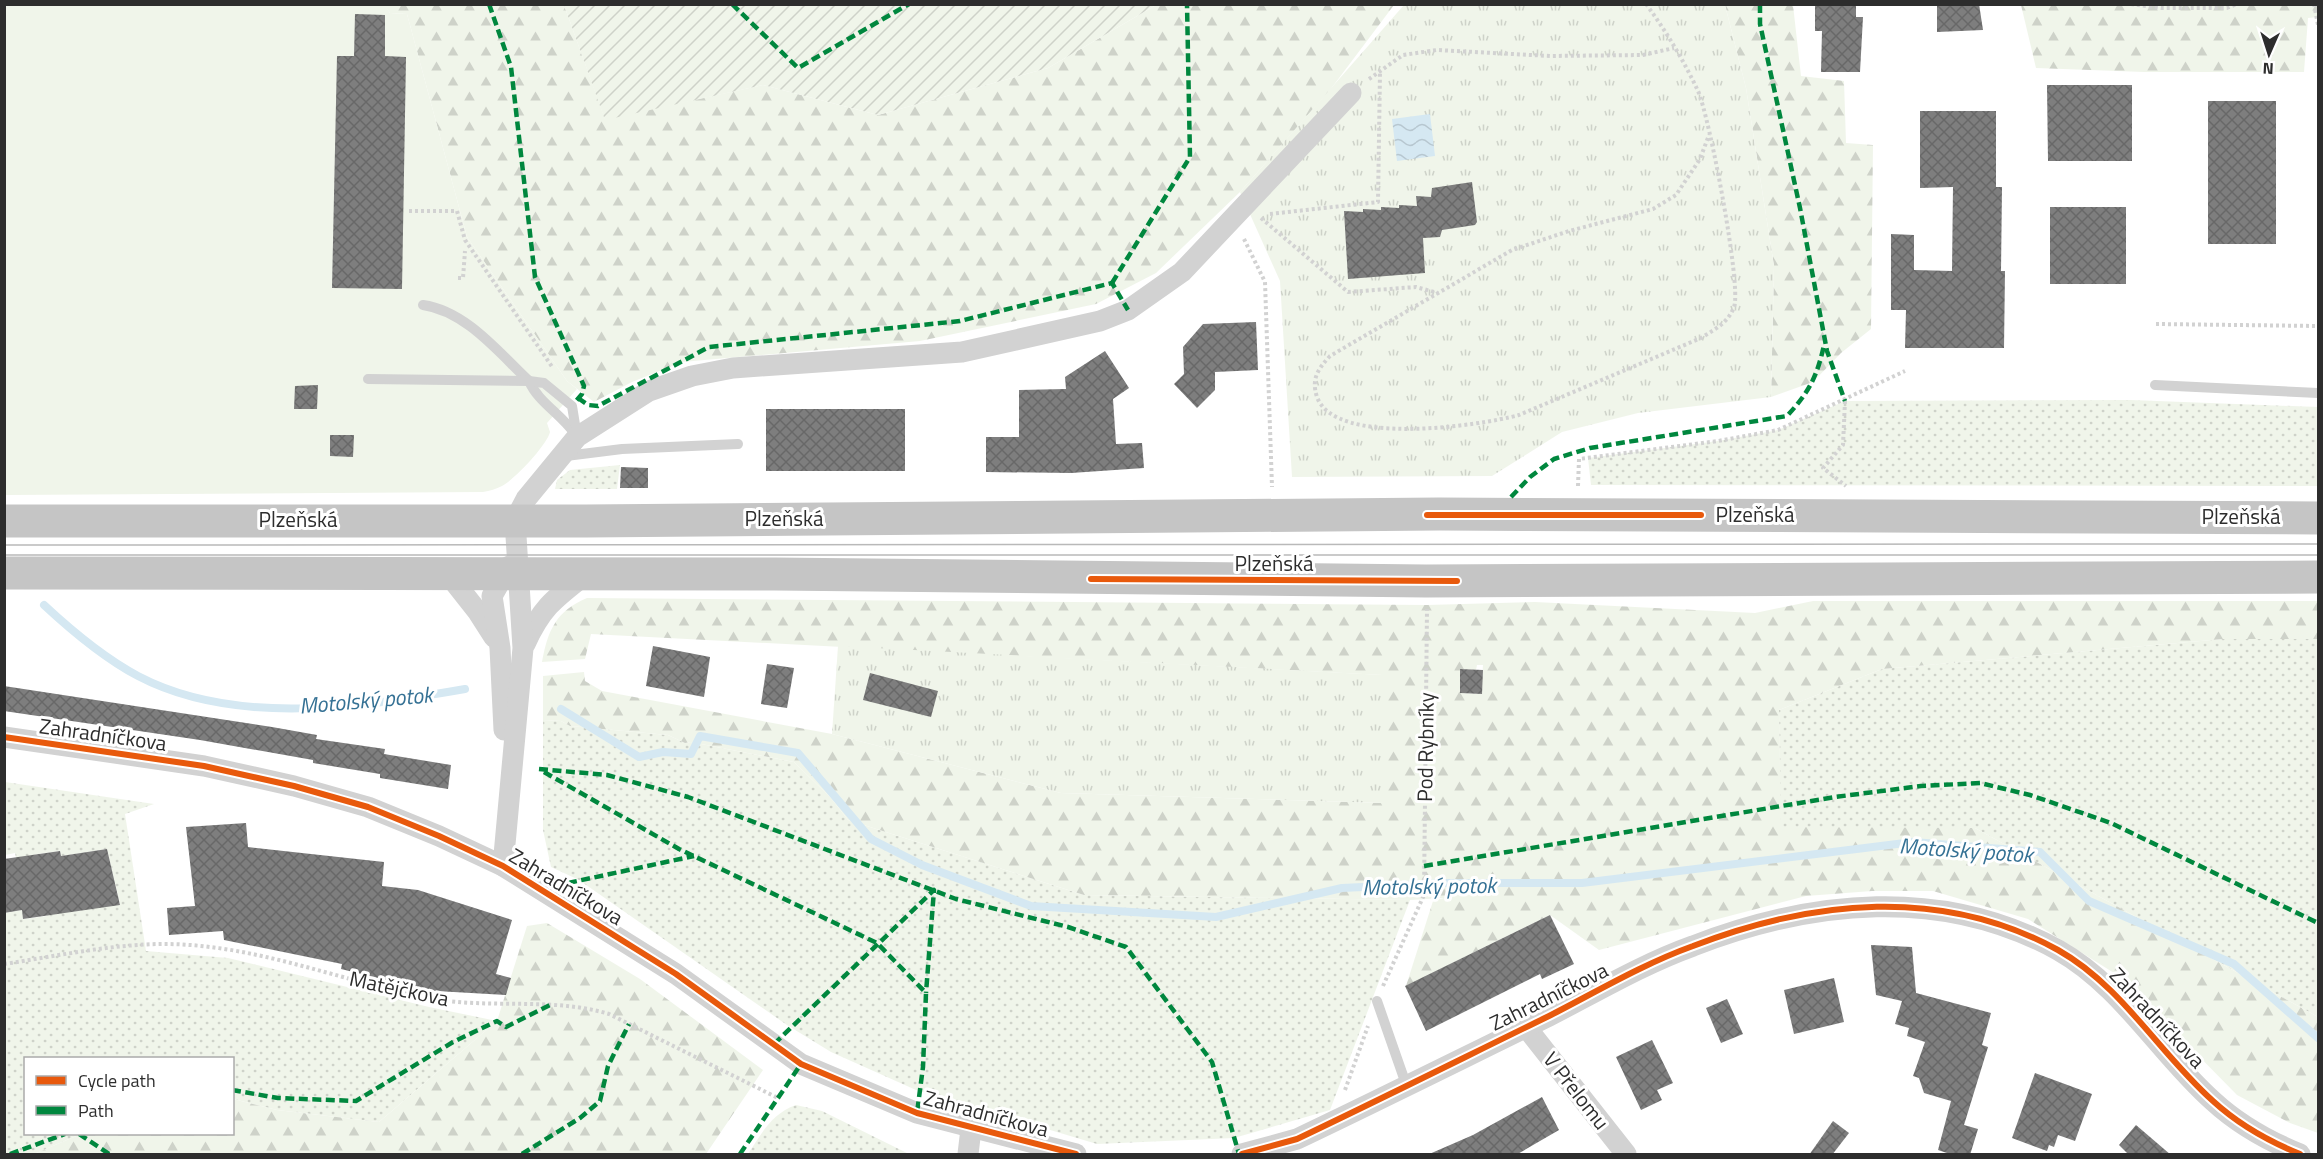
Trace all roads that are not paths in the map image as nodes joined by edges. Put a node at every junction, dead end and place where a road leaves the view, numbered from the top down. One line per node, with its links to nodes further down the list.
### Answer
1 (1351, 93): 7 (street)
2 (423, 305): 4 (lane)
3 (368, 379): 4 (lane)
4 (529, 381): 7 (lane)
5 (2155, 385): 6 (lane)
6 (2319, 393)
7 (577, 437): 9 (street)
8 (738, 444): 9 (lane)
9 (559, 457): 11 (street)
10 (2319, 518): 11 (main road, Plzeňská)
11 (515, 520): 12 (main road, Plzeňská); 13 (street)
12 (4, 521)
13 (513, 567): 15 (main road, Plzeňská); 16 (main road, Plzeňská); 18 (street); 19 (street)
14 (4, 573): 15 (main road, Plzeňská)
15 (448, 574): 18 (street)
16 (586, 574): 17 (main road, Plzeňská); 19 (street)
17 (2319, 577)
18 (501, 648): 21 (street)
19 (523, 648): 21 (street)
20 (4, 737): 22 (street, Zahradníčkova)
21 (508, 809): 22 (street)
22 (503, 866): 26 (street, Zahradníčkova)
23 (1377, 1001): 25 (lane)
24 (1526, 1026): 25 (street, Zahradníčkova); 31 (street, V Přelomu); 32 (street, Zahradníčkova)
25 (1407, 1086): 27 (street, Zahradníčkova)
26 (971, 1129): 28 (street); 29 (street, Zahradníčkova)
27 (1297, 1147): 30 (street, Zahradníčkova)
28 (968, 1155)
29 (1076, 1155)
30 (1242, 1155)
31 (1626, 1155)
32 (2300, 1155)

